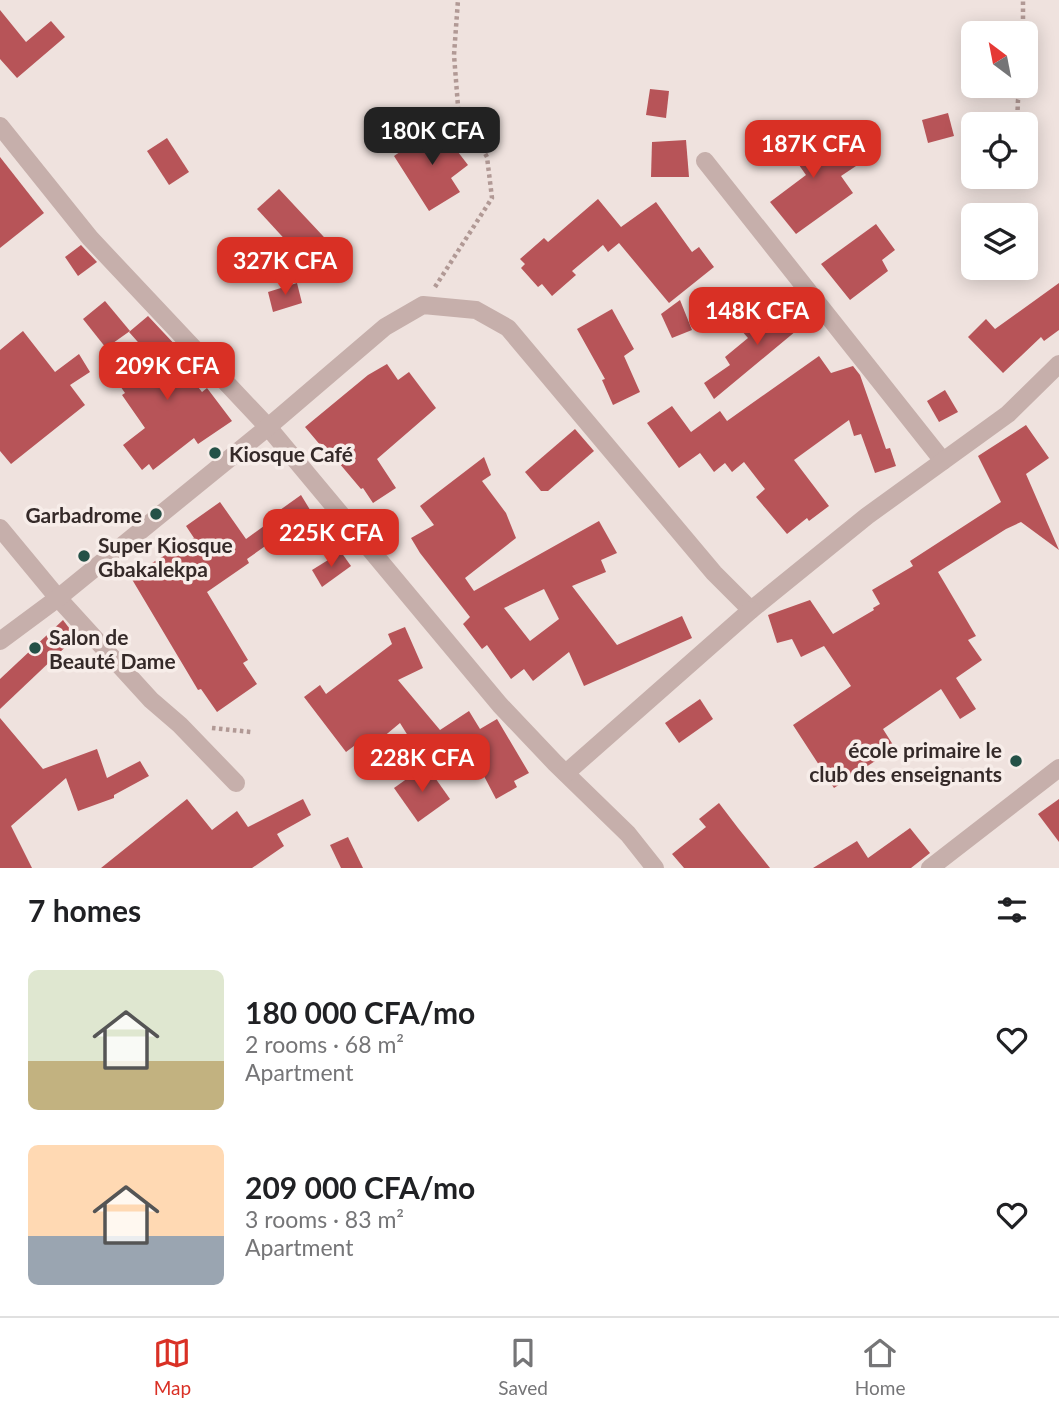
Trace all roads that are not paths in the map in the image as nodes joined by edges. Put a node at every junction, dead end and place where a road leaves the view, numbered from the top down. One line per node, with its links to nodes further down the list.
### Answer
1 (0, 126): 4 (street)
2 (705, 161): 5 (street)
3 (1059, 364): 5 (street)
4 (268, 427): 7 (street); 8 (street); 11 (street)
5 (943, 461): 8 (street)
6 (0, 528): 7 (street)
7 (58, 598): 9 (street); 12 (street)
8 (751, 610): 11 (street)
9 (0, 641)
10 (1059, 768): 14 (street)
11 (566, 773): 13 (street)
12 (236, 783)
13 (656, 868)
14 (930, 868)

